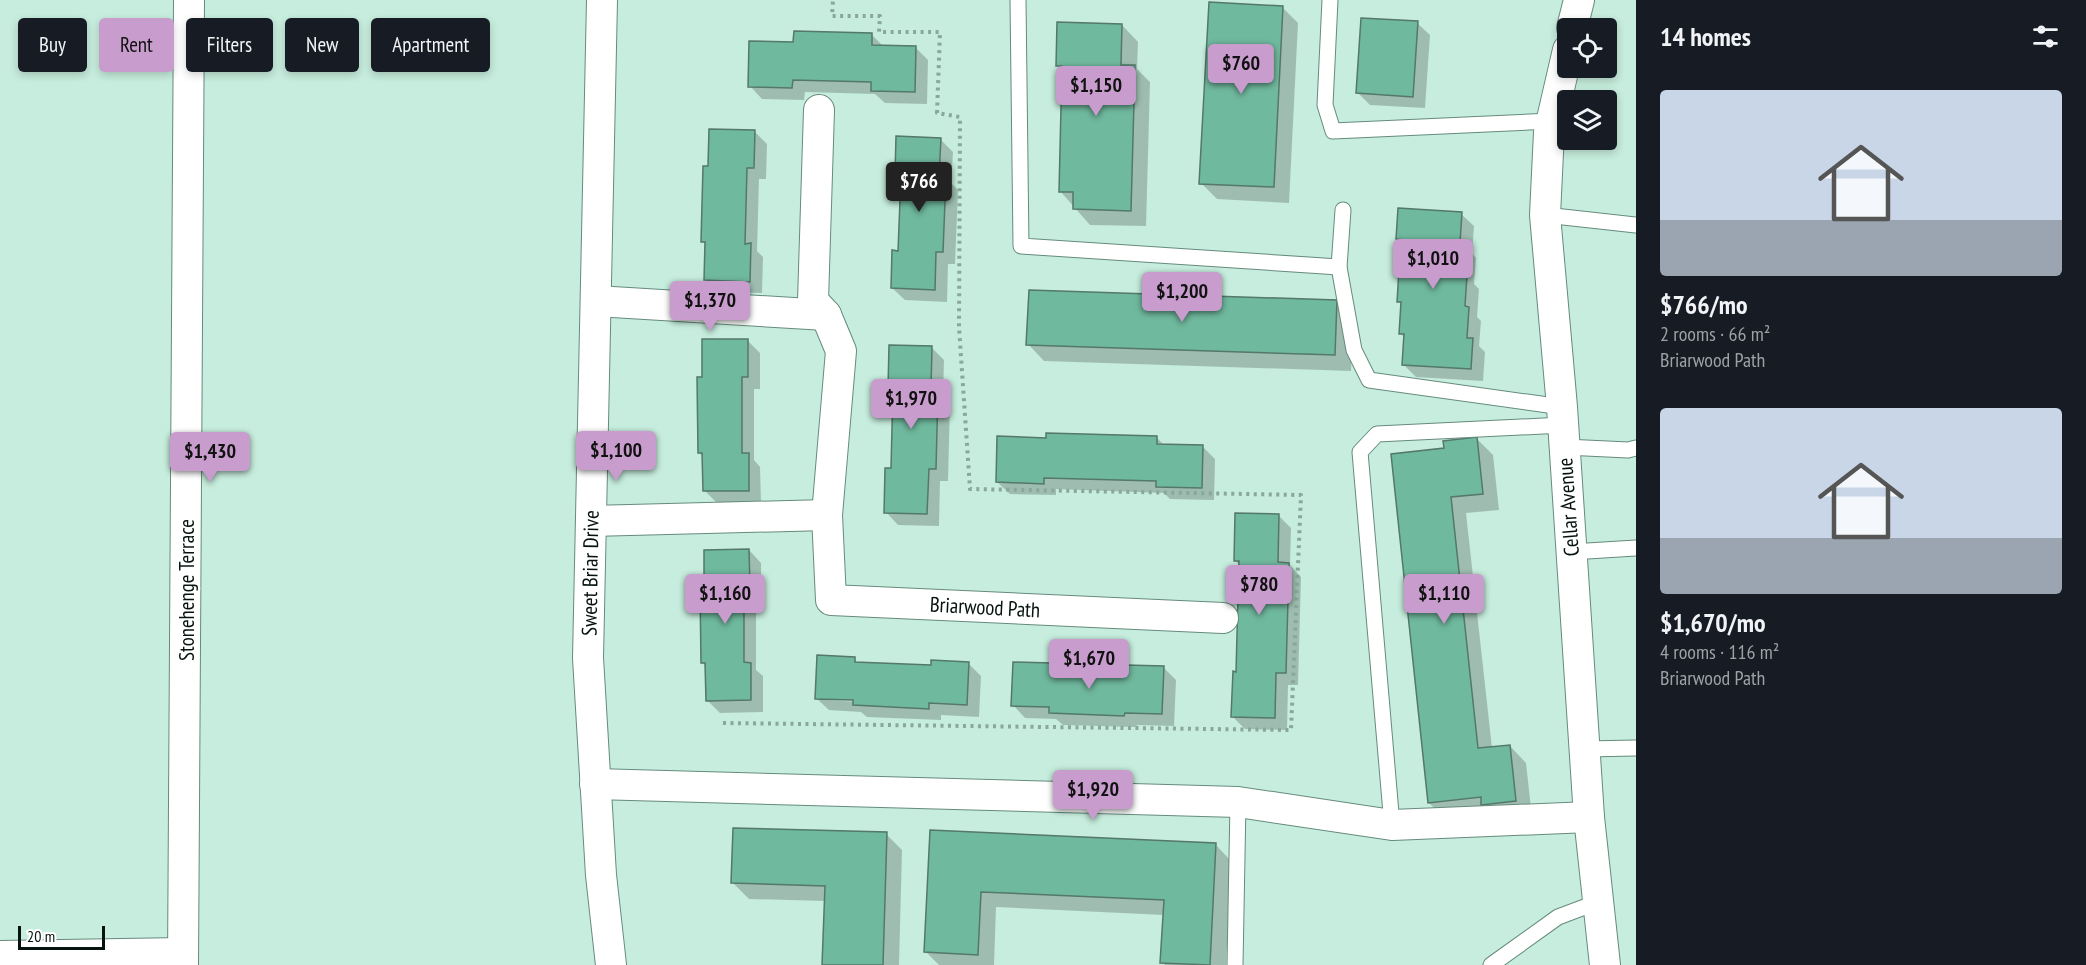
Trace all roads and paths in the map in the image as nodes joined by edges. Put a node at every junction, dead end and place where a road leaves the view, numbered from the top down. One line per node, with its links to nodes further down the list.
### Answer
1 (189, 0): 33 (street, Stonehenge Terrace)
2 (603, 0): 15 (street, Sweet Briar Drive)
3 (833, 0): 24 (path)
4 (1018, 0): 14 (lane)
5 (1330, 0): 10 (lane)
6 (1579, 0): 7 (street)
7 (1574, 18)
8 (1561, 78): 10 (street, Cellar Avenue)
9 (819, 110): 16 (street, Briarwood Path)
10 (1551, 122): 12 (street, Cellar Avenue)
11 (1343, 210): 14 (lane)
12 (1545, 215): 13 (lane); 17 (street, Cellar Avenue)
13 (1636, 225)
14 (1339, 267): 17 (lane)
15 (596, 302): 16 (street); 20 (street, Sweet Briar Drive)
16 (826, 315): 19 (street, Briarwood Path)
17 (1563, 426): 18 (lane); 22 (street, Cellar Avenue); 30 (lane)
18 (1636, 448)
19 (827, 515): 20 (street); 23 (street, Briarwood Path)
20 (591, 521): 27 (street, Sweet Briar Drive)
21 (1636, 548): 22 (lane)
22 (1571, 552): 26 (street, Cellar Avenue)
23 (1223, 618)
24 (723, 723)
25 (1636, 748): 26 (lane)
26 (1585, 749): 29 (street, Cellar Avenue)
27 (595, 784): 28 (street); 34 (street, Sweet Briar Drive)
28 (1238, 802): 30 (street); 35 (lane)
29 (1590, 817): 30 (street); 31 (street, Cellar Avenue)
30 (1392, 825)
31 (1598, 902): 36 (lane); 37 (street, Cellar Avenue)
32 (0, 956): 33 (street)
33 (183, 959)
34 (611, 965)
35 (1235, 965)
36 (1491, 965)
37 (1605, 965)

